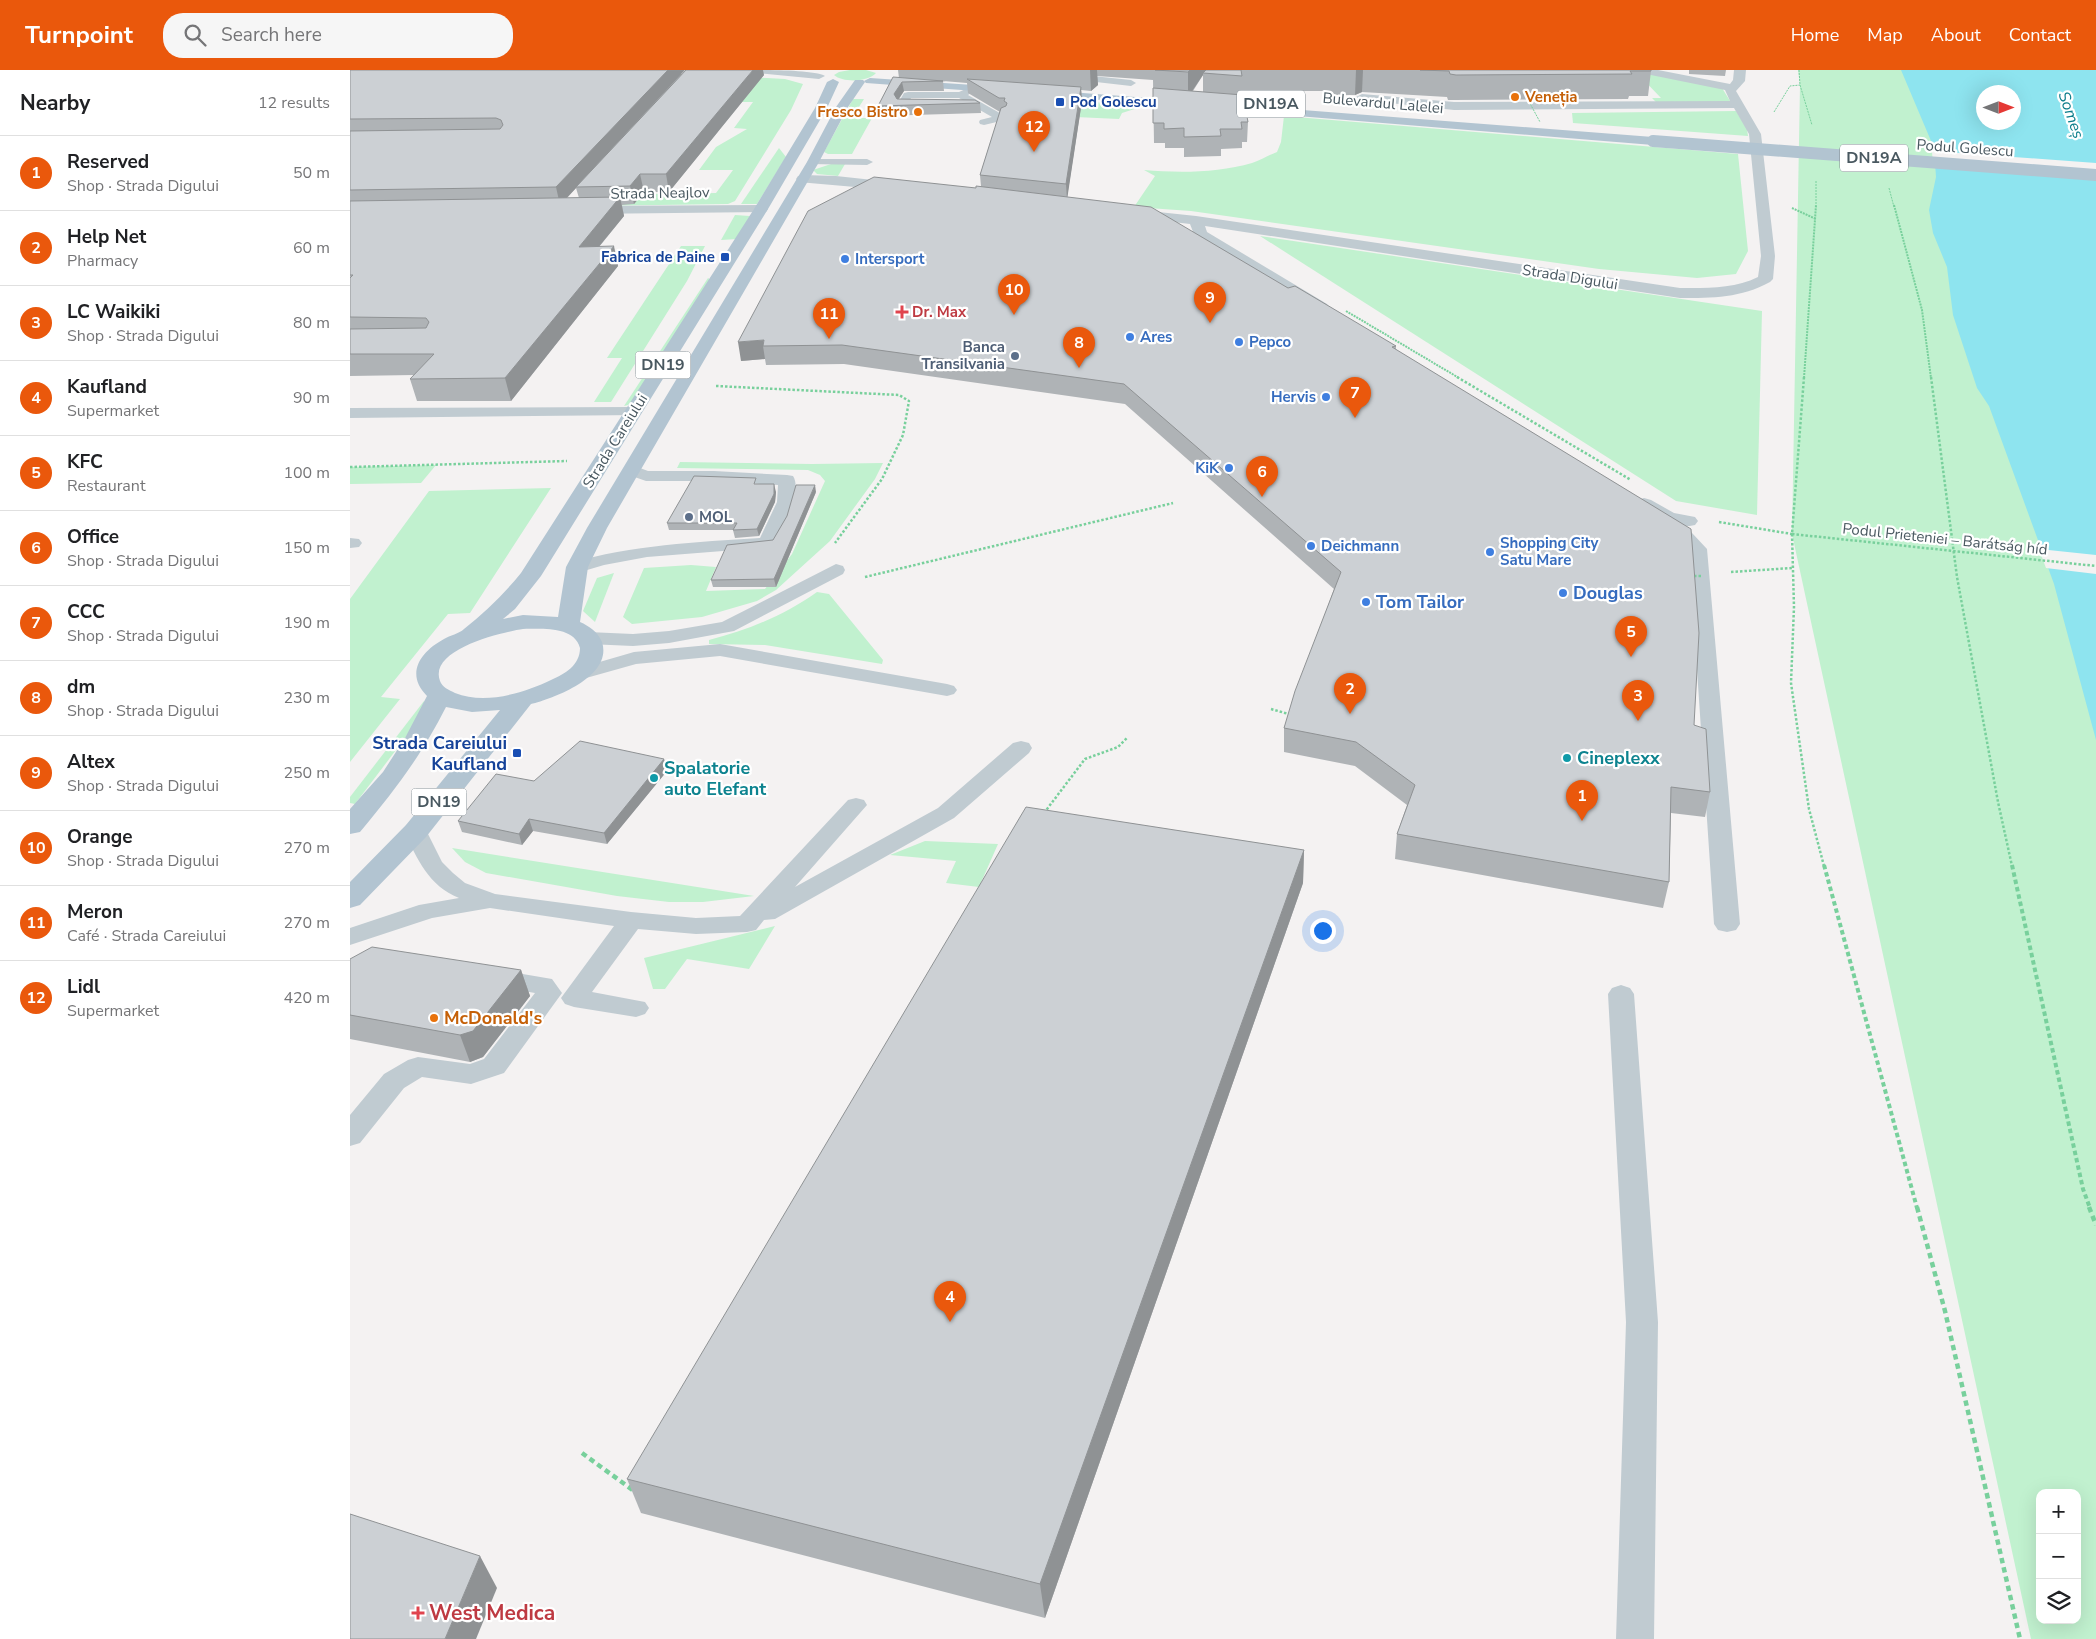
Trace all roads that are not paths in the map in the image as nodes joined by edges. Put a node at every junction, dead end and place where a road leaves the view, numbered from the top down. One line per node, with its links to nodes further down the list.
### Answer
1 (758, 70): 6 (street)
2 (1634, 70): 3 (street)
3 (1652, 70): 11 (street)
4 (1740, 70): 11 (street)
5 (885, 72): 9 (main road); 10 (main road)
6 (826, 76): 9 (main road); 26 (main road, Strada Careiului / DN19)
7 (1058, 76): 8 (lane)
8 (1132, 82)
9 (865, 87): 10 (main road); 20 (main road, Strada Careiului / DN19)
10 (972, 88): 13 (lane)
11 (1731, 88): 16 (street)
12 (1422, 89): 17 (street)
13 (961, 95): 15 (lane); 15 (lane)
14 (1362, 97): 17 (street)
15 (978, 104): 18 (lane)
16 (1738, 104): 17 (street); 29 (street, Strada Digului)
17 (1430, 105)
18 (984, 122)
19 (1654, 138): 19 (main road, Bulevardul Lalelei / DN19A); 22 (main road, Podul Golescu / DN19A); 23 (main road, Podul Golescu / DN19A, bridge)
20 (813, 162): 21 (lane); 24 (main road, Strada Careiului / DN19)
21 (867, 162)
22 (2096, 169)
23 (2096, 175)
24 (803, 179): 25 (street); 33 (main road, Strada Careiului / DN19)
25 (913, 188)
26 (761, 209): 27 (street, Strada Neajlov); 31 (main road, Strada Careiului / DN19)
27 (575, 210)
28 (1116, 211): 29 (street, Strada Digului)
29 (1196, 220): 30 (street)
30 (1338, 311)
31 (633, 412): 32 (lane); 39 (main road, Strada Careiului / DN19)
32 (350, 413)
33 (632, 470): 36 (main road, Strada Careiului / DN19); 36 (lane)
34 (1633, 489): 35 (street)
35 (1678, 520): 53 (lane)
36 (577, 567): 38 (main road, Strada Careiului / DN19)
37 (830, 573): 40 (lane)
38 (568, 626): 39 (main road, DN19); 40 (main road, DN19)
39 (473, 633): 43 (main road, DN19)
40 (588, 638): 41 (main road)
41 (579, 674): 42 (lane); 44 (main road)
42 (947, 690)
43 (440, 695): 44 (main road); 47 (main road, DN19)
44 (522, 699): 48 (main road, DN19)
45 (1021, 748): 52 (lane)
46 (856, 805): 52 (lane)
47 (350, 826)
48 (416, 831): 49 (main road, DN19); 50 (lane)
49 (350, 899)
50 (491, 901): 51 (lane); 54 (lane)
51 (631, 920): 52 (lane); 57 (lane)
52 (747, 924)
53 (1727, 924)
54 (350, 938)
55 (466, 974): 58 (lane)
56 (1621, 994): 59 (lane)
57 (636, 1008)
58 (350, 1135)
59 (1635, 1639)

